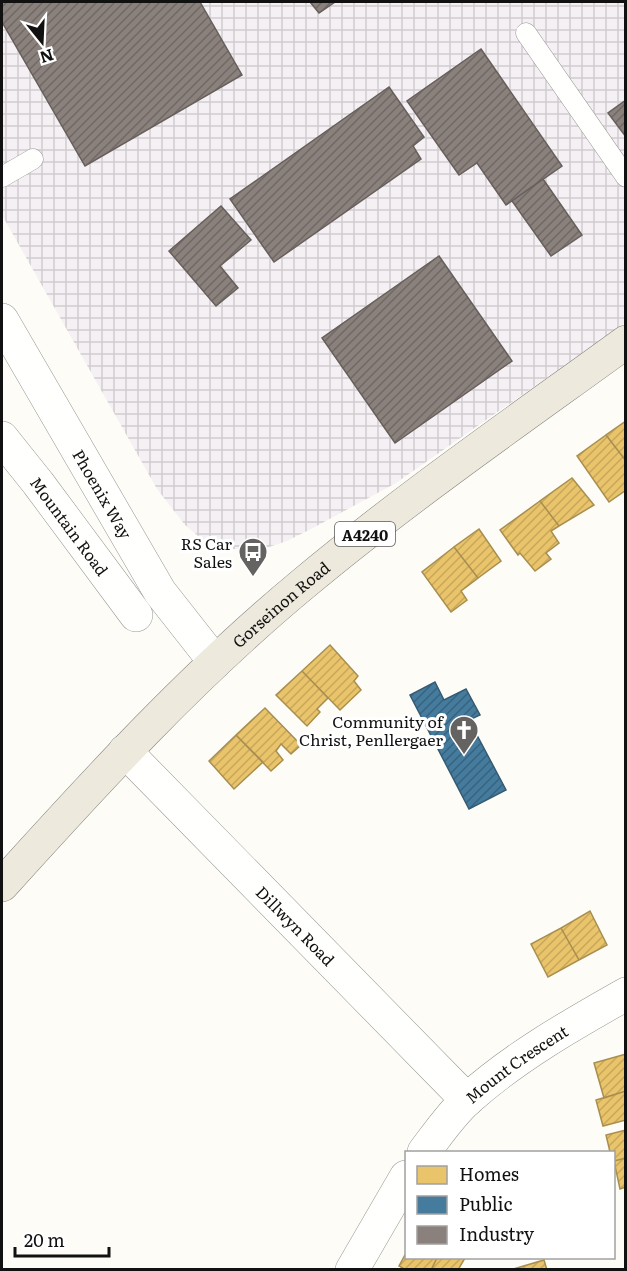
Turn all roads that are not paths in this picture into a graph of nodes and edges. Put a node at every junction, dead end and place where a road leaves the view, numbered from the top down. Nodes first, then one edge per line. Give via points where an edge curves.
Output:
1 (526, 33) dead end
2 (33, 159) dead end
3 (2, 177) edge
4 (626, 177) edge
5 (2, 320) edge
6 (626, 342) edge
7 (2, 438) edge
8 (136, 615) dead end
9 (215, 662) junction
10 (124, 751) junction
11 (2, 885) edge
12 (626, 994) edge
13 (467, 1100) junction
14 (425, 1151) edge
15 (405, 1179) edge
16 (352, 1269) edge

1 - 4 lane
2 - 3 lane
5 - 9 street, Phoenix Way via 160,592
6 - 9 main road, Gorseinon Road / A4240 via 389,515 301,585
7 - 8 street, Mountain Road
9 - 10 main road, Gorseinon Road / A4240
10 - 11 main road, Gorseinon Road / A4240
10 - 13 street, Dillwyn Road
12 - 13 street, Mount Crescent via 550,1039
13 - 14 street, Mount Crescent
15 - 16 street

